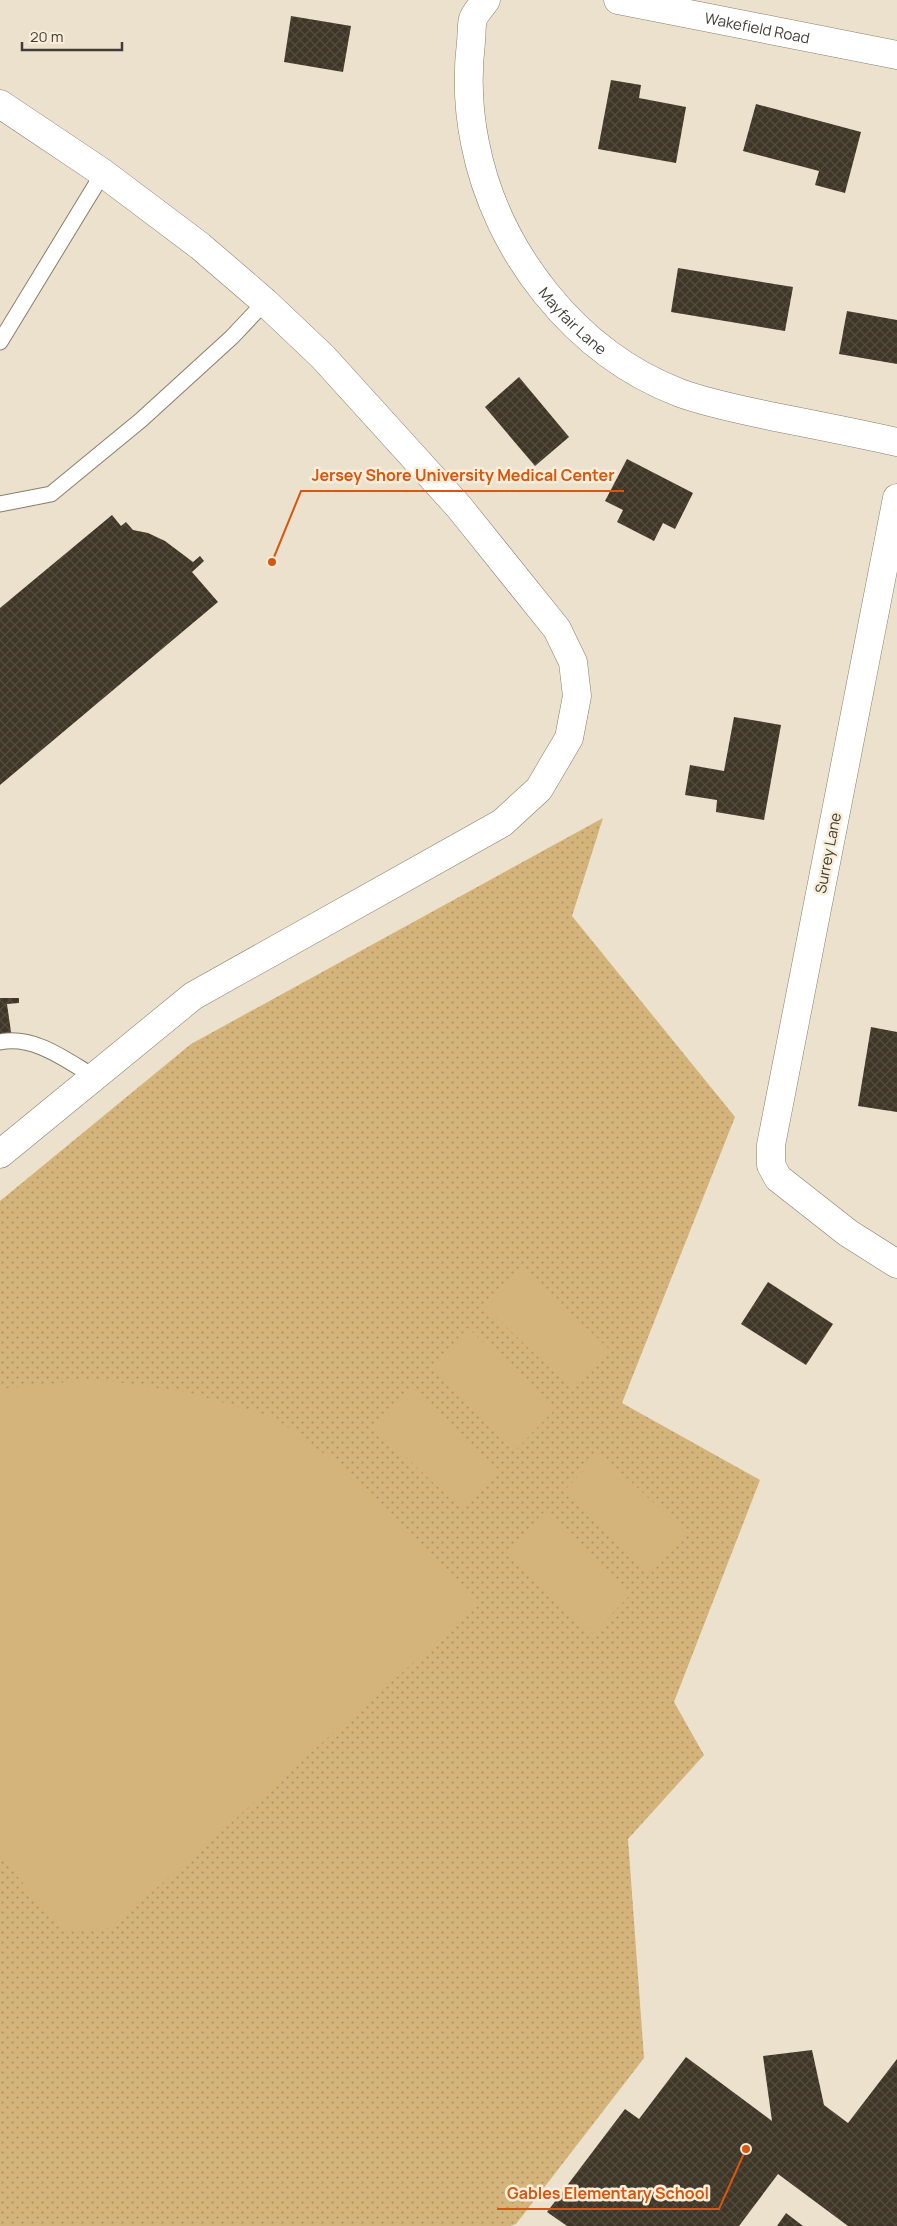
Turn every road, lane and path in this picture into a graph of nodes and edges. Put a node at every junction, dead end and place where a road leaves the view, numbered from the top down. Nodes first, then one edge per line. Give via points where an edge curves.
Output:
1 (486, 0) edge
2 (618, 0) edge
3 (897, 55) edge
4 (0, 104) edge
5 (103, 173) junction
6 (265, 302) junction
7 (0, 342) edge
8 (897, 442) edge
9 (897, 498) edge
10 (0, 504) edge
11 (0, 1042) edge
12 (93, 1076) junction
13 (0, 1154) edge
14 (897, 1264) edge

1 - 8 street, Mayfair Lane via 473,18 468,67 471,123 478,157 505,233 529,272 554,303 582,332 614,357 680,393 730,408
2 - 3 street, Wakefield Road
4 - 5 street
5 - 6 street via 200,246
5 - 7 lane
6 - 10 lane via 232,337 141,420 51,494
6 - 12 street via 322,357 459,507 557,629 573,662 577,696 569,738 540,789 502,823 194,996
9 - 14 street, Surrey Lane via 771,1145 771,1165 778,1178 848,1233
11 - 12 lane via 32,1044 55,1052
12 - 13 street

